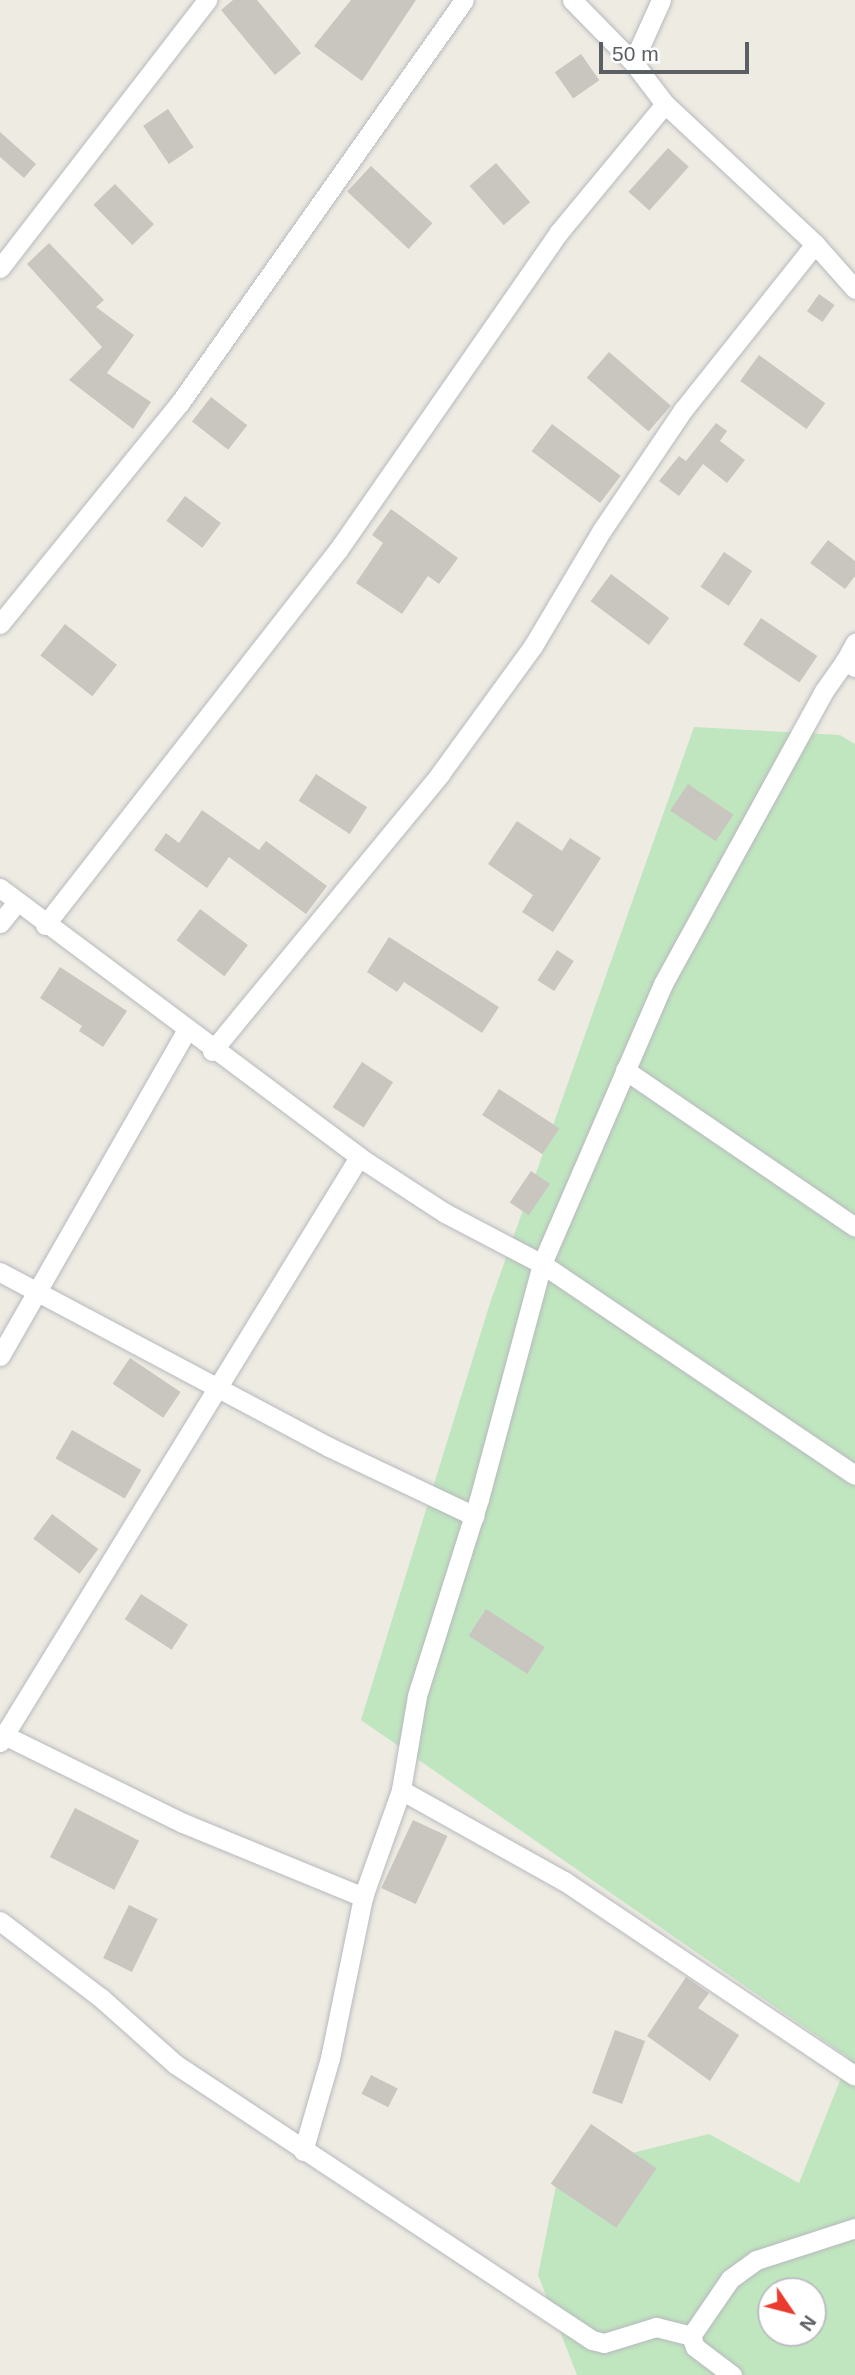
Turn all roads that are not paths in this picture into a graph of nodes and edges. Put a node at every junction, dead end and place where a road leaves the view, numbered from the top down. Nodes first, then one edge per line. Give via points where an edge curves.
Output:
1 (207, 0) edge
2 (464, 0) edge
3 (572, 0) edge
4 (661, 0) edge
5 (634, 62) junction
6 (665, 104) junction
7 (816, 244) junction
8 (0, 268) edge
9 (855, 289) edge
10 (0, 624) edge
11 (855, 643) edge
12 (850, 664) edge
13 (0, 888) edge
14 (17, 902) junction
15 (0, 923) edge
16 (45, 925) junction
17 (186, 1031) junction
18 (212, 1051) junction
19 (625, 1070) junction
20 (359, 1157) junction
21 (855, 1227) edge
22 (542, 1264) junction
23 (0, 1272) edge
24 (39, 1292) junction
25 (0, 1356) edge
26 (216, 1388) junction
27 (855, 1475) edge
28 (474, 1516) junction
29 (2, 1738) edge
30 (401, 1790) junction
31 (363, 1897) junction
32 (0, 1921) edge
33 (855, 2076) edge
34 (303, 2151) junction
35 (855, 2228) edge
36 (691, 2336) junction
37 (732, 2375) edge

1 - 8 street
2 - 10 street via 179,404
3 - 5 street
4 - 5 street
5 - 6 street
6 - 7 street
6 - 16 street via 559,232 338,550
7 - 9 street
7 - 18 street via 683,410 602,530 533,646 440,774
11 - 12 street
12 - 19 street via 824,691 663,984
13 - 14 street
14 - 15 street
14 - 16 street
16 - 17 street
17 - 18 street
17 - 24 street
18 - 20 street
19 - 21 street
19 - 22 street
20 - 22 street via 445,1213
20 - 26 street
22 - 27 street
22 - 28 street
23 - 24 street
24 - 25 street
24 - 26 street
26 - 28 street
26 - 29 street
28 - 30 street via 417,1696
29 - 31 street via 183,1823
30 - 31 street
30 - 33 street via 564,1881
31 - 34 street via 330,2057
32 - 34 street via 101,1998 158,2051
34 - 36 street via 592,2340 604,2343 656,2327
35 - 36 street via 756,2260 730,2278
36 - 37 street via 695,2347

